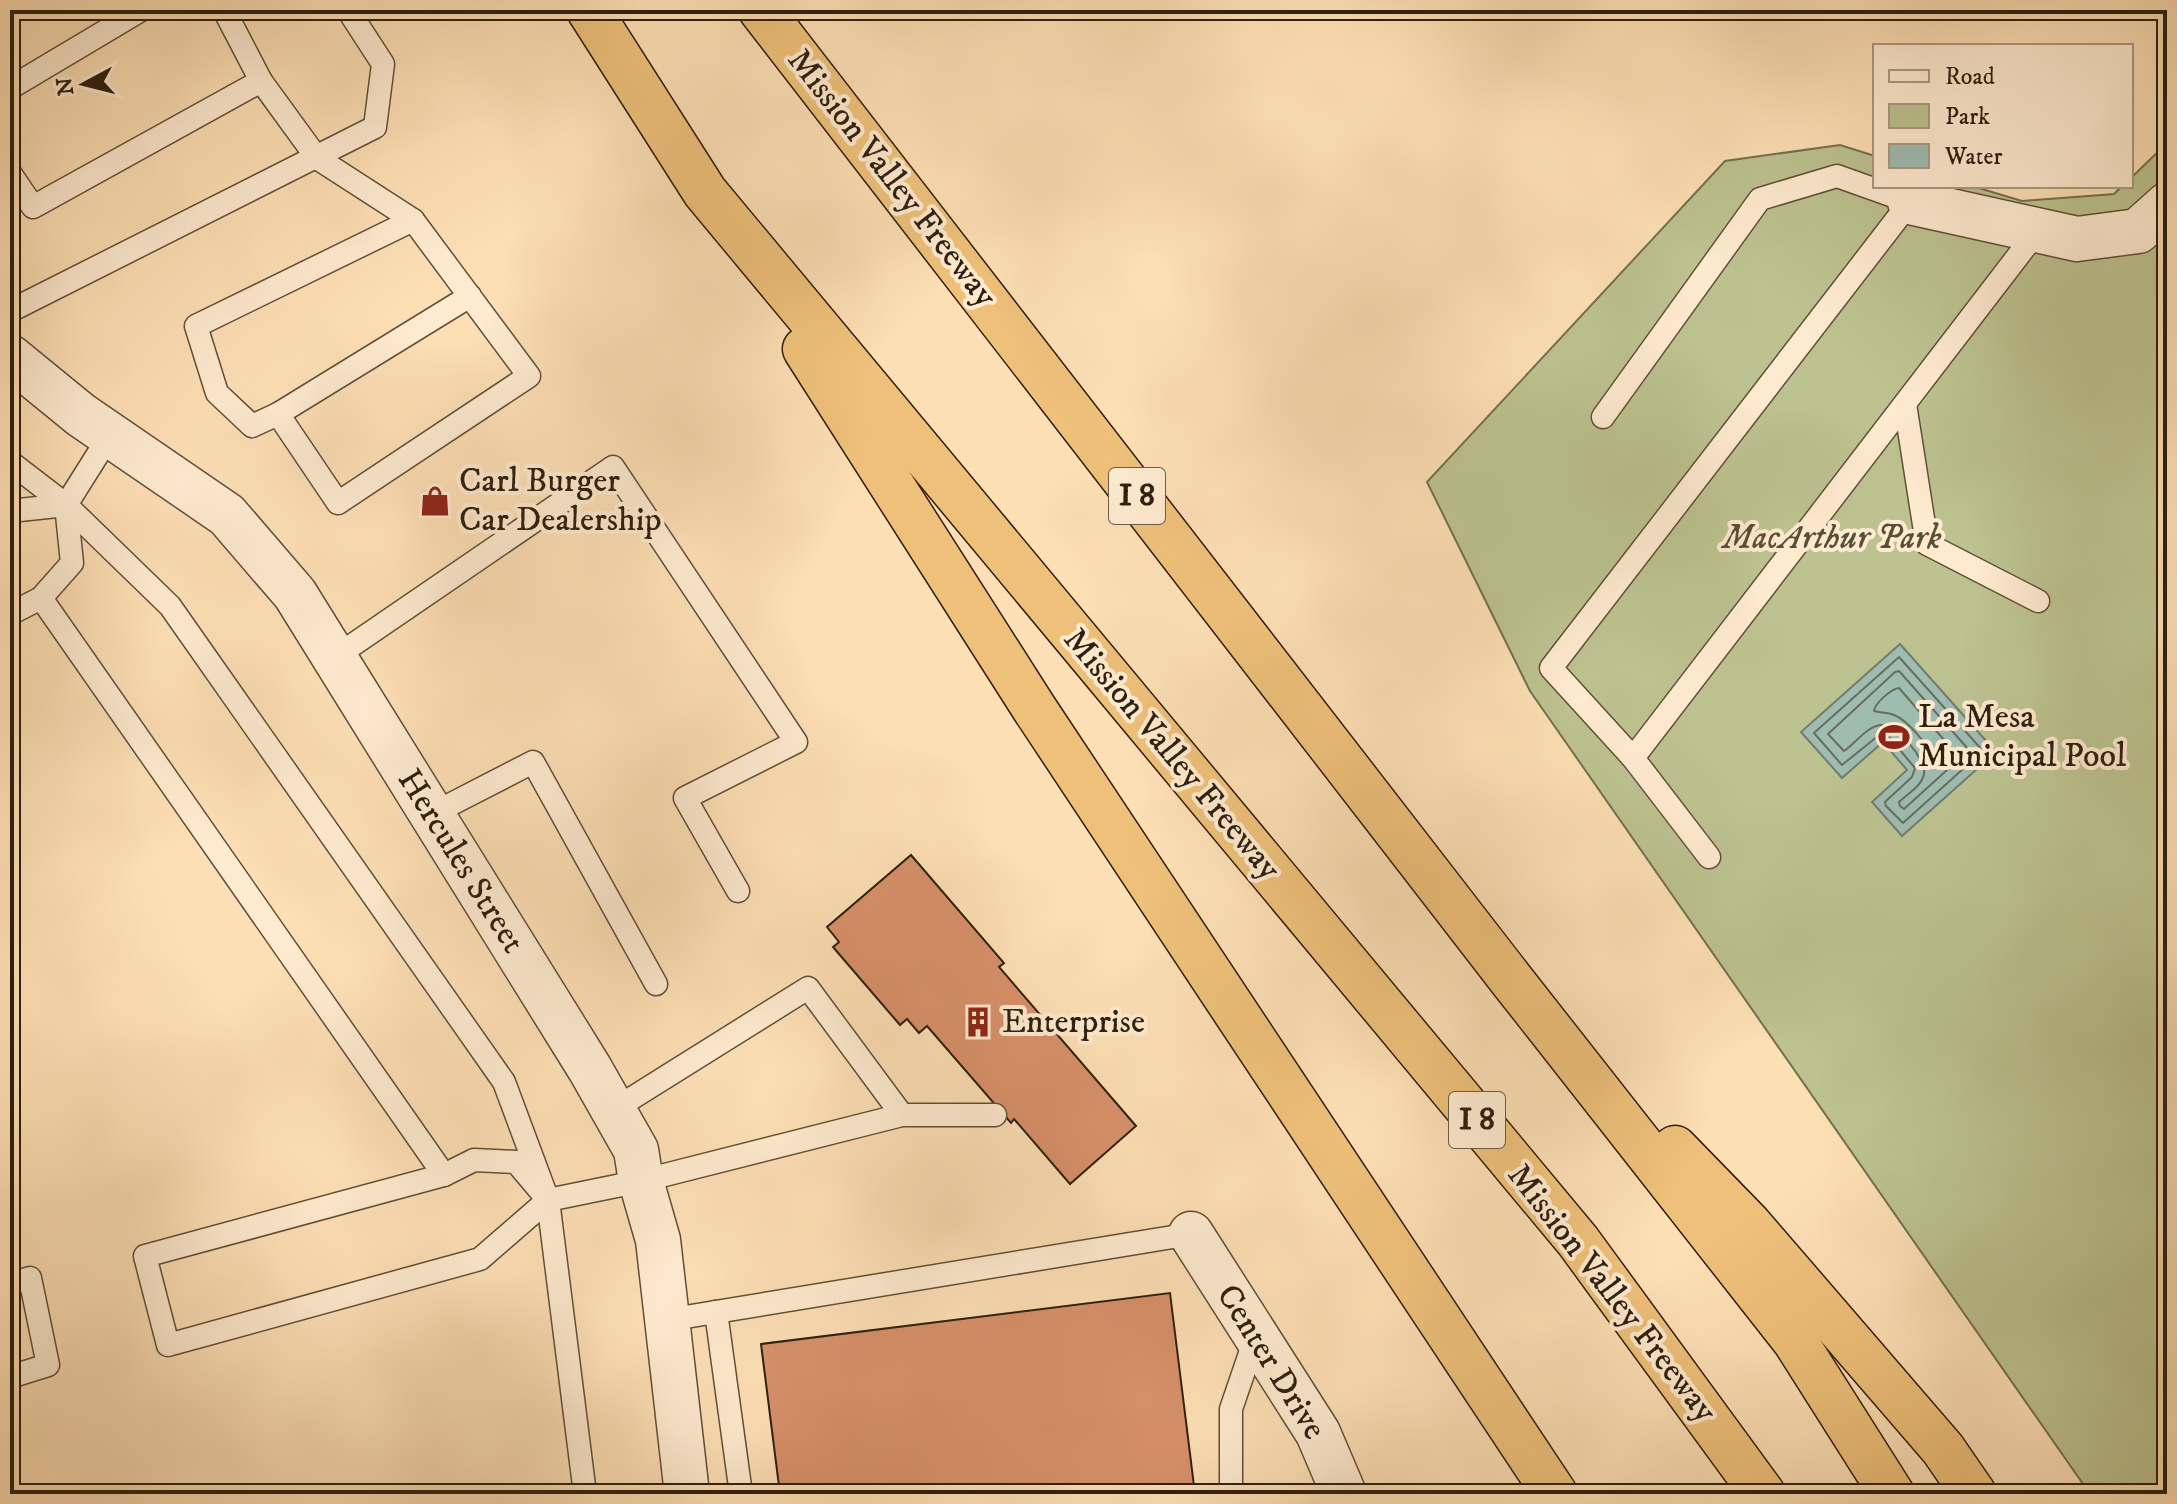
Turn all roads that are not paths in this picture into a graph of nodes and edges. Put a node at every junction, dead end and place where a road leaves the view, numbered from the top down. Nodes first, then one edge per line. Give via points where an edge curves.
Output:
1 (141, 10) edge
2 (224, 10) edge
3 (348, 10) edge
4 (589, 10) edge
5 (761, 10) edge
6 (261, 81) junction
7 (10, 88) edge
8 (317, 158) junction
9 (10, 173) edge
10 (705, 192) junction
11 (1910, 202) junction
12 (2167, 205) edge
13 (413, 220) junction
14 (2038, 230) junction
15 (470, 296) junction
16 (10, 311) edge
17 (10, 357) edge
18 (1905, 404) junction
19 (278, 414) junction
20 (1603, 417) dead end
21 (110, 435) junction
22 (10, 462) edge
23 (66, 505) junction
24 (10, 511) edge
25 (41, 598) junction
26 (2038, 601) dead end
27 (10, 614) edge
28 (335, 657) junction
29 (1633, 758) junction
30 (432, 814) junction
31 (1709, 857) dead end
32 (738, 891) dead end
33 (1513, 982) junction
34 (656, 984) dead end
35 (613, 1110) junction
36 (902, 1115) junction
37 (995, 1115) dead end
38 (444, 1175) junction
39 (641, 1181) junction
40 (548, 1200) junction
41 (1191, 1234) joint
42 (10, 1284) edge
43 (716, 1312) junction
44 (667, 1320) junction
45 (1256, 1336) junction
46 (10, 1377) edge
47 (585, 1494) edge
48 (687, 1494) edge
49 (741, 1494) edge
50 (1231, 1494) edge
51 (1344, 1494) edge
52 (1555, 1494) edge
53 (1763, 1494) edge
54 (1892, 1494) edge
55 (1974, 1494) edge

1 - 7 lane
2 - 6 lane
3 - 8 lane via 383,64 375,127
4 - 10 highway, Mission Valley Freeway / I 8
5 - 33 highway, Mission Valley Freeway / I 8
6 - 8 lane
6 - 9 lane via 33,207
8 - 13 lane
8 - 16 lane
10 - 52 highway via 1034,708
10 - 53 highway, Mission Valley Freeway / I 8 via 1578,1241
11 - 14 street
11 - 20 lane via 1837,176 1760,199
11 - 29 lane via 1551,668
12 - 14 street via 2138,231 2077,239
13 - 15 lane
13 - 19 lane via 196,326 217,393 252,426
14 - 18 lane
15 - 19 lane
15 - 19 lane via 529,376 338,503
17 - 21 street, Hercules Street
18 - 26 lane via 1927,544
18 - 29 lane
21 - 23 lane
21 - 28 street, Hercules Street via 227,515 295,594
22 - 23 lane
23 - 24 lane
23 - 25 lane via 72,563
23 - 40 lane via 170,606 504,1082
25 - 27 lane
25 - 38 lane
28 - 30 street, Hercules Street
28 - 32 lane via 613,467 796,742 685,798
29 - 31 lane
30 - 34 lane via 533,762
30 - 35 street, Hercules Street
33 - 54 highway, Mission Valley Freeway / I 8 via 1795,1341
33 - 55 highway via 1749,1224 1943,1449
35 - 36 lane via 808,988
35 - 39 street, Hercules Street via 636,1150
36 - 37 lane
36 - 39 lane
38 - 40 lane via 474,1160 516,1162
38 - 40 lane via 145,1256 168,1345 480,1259
39 - 40 lane
39 - 44 street, Hercules Street via 658,1240
40 - 47 lane
41 - 43 lane
41 - 45 street, Center Drive
42 - 46 lane via 30,1278 48,1365
43 - 44 lane
43 - 49 lane
44 - 48 street, Hercules Street
45 - 50 lane via 1231,1409
45 - 51 street, Center Drive via 1318,1433

